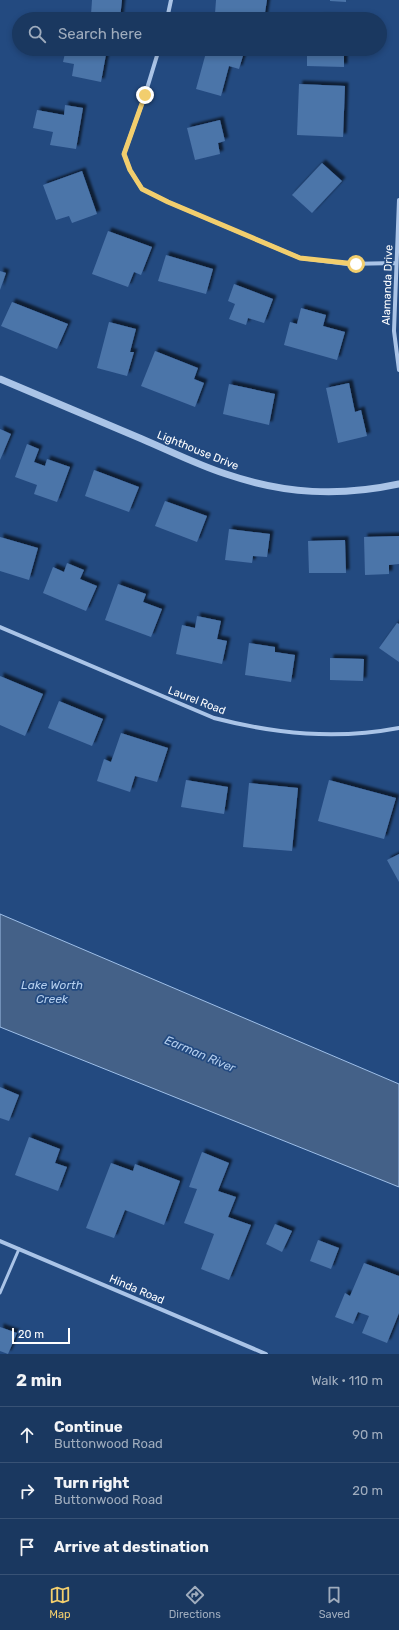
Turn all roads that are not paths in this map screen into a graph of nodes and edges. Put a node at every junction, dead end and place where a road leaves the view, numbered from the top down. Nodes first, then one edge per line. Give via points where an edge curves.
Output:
1 (171, 0) edge
2 (168, 12) edge
3 (157, 56) edge
4 (399, 200) edge
5 (396, 263) junction
6 (399, 370) edge
7 (0, 379) edge
8 (399, 484) edge
9 (0, 627) edge
10 (399, 728) edge
11 (0, 1241) edge
12 (19, 1249) junction
13 (0, 1293) edge
14 (266, 1354) edge

1 - 2 street
3 - 5 street via 124,154 142,189 300,258 347,264
4 - 5 street, Alamanda Drive
5 - 6 street, Alamanda Drive via 394,331
7 - 8 street, Lighthouse Drive via 225,474 265,486 333,492
9 - 10 street, Laurel Road via 214,718 244,726 290,733 336,735
11 - 12 street, Hinda Road
12 - 13 lane
12 - 14 street, Hinda Road

